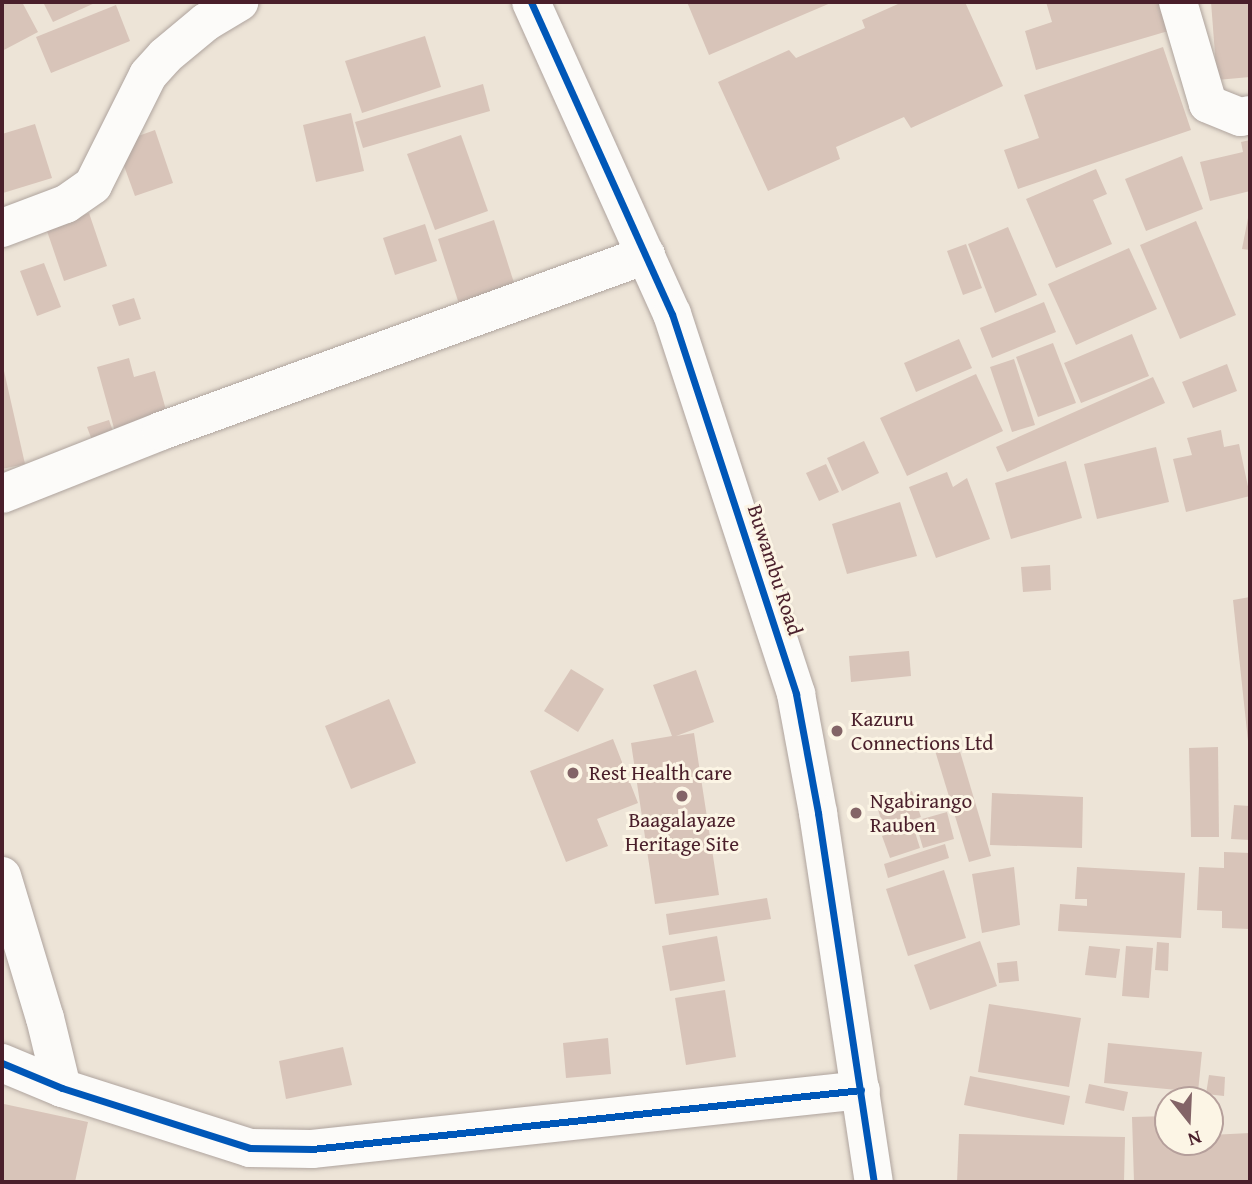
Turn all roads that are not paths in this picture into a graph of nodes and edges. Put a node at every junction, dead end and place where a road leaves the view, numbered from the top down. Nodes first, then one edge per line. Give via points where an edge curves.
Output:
1 (239, 2) edge
2 (531, 2) edge
3 (1178, 2) edge
4 (1250, 115) edge
5 (2, 228) edge
6 (646, 255) junction
7 (2, 494) edge
8 (2, 876) edge
9 (2, 1063) edge
10 (62, 1088) junction
11 (860, 1090) junction
12 (874, 1182) edge

1 - 5 street via 206,22 148,75 93,185 66,204
2 - 6 street, Buwambu Road
3 - 4 street via 1208,104 1241,117
6 - 7 street via 161,431
6 - 11 street, Buwambu Road via 672,314 796,694
8 - 10 street via 46,1018
9 - 10 street
10 - 11 street via 250,1147 312,1149
11 - 12 street, Buwambu Road

